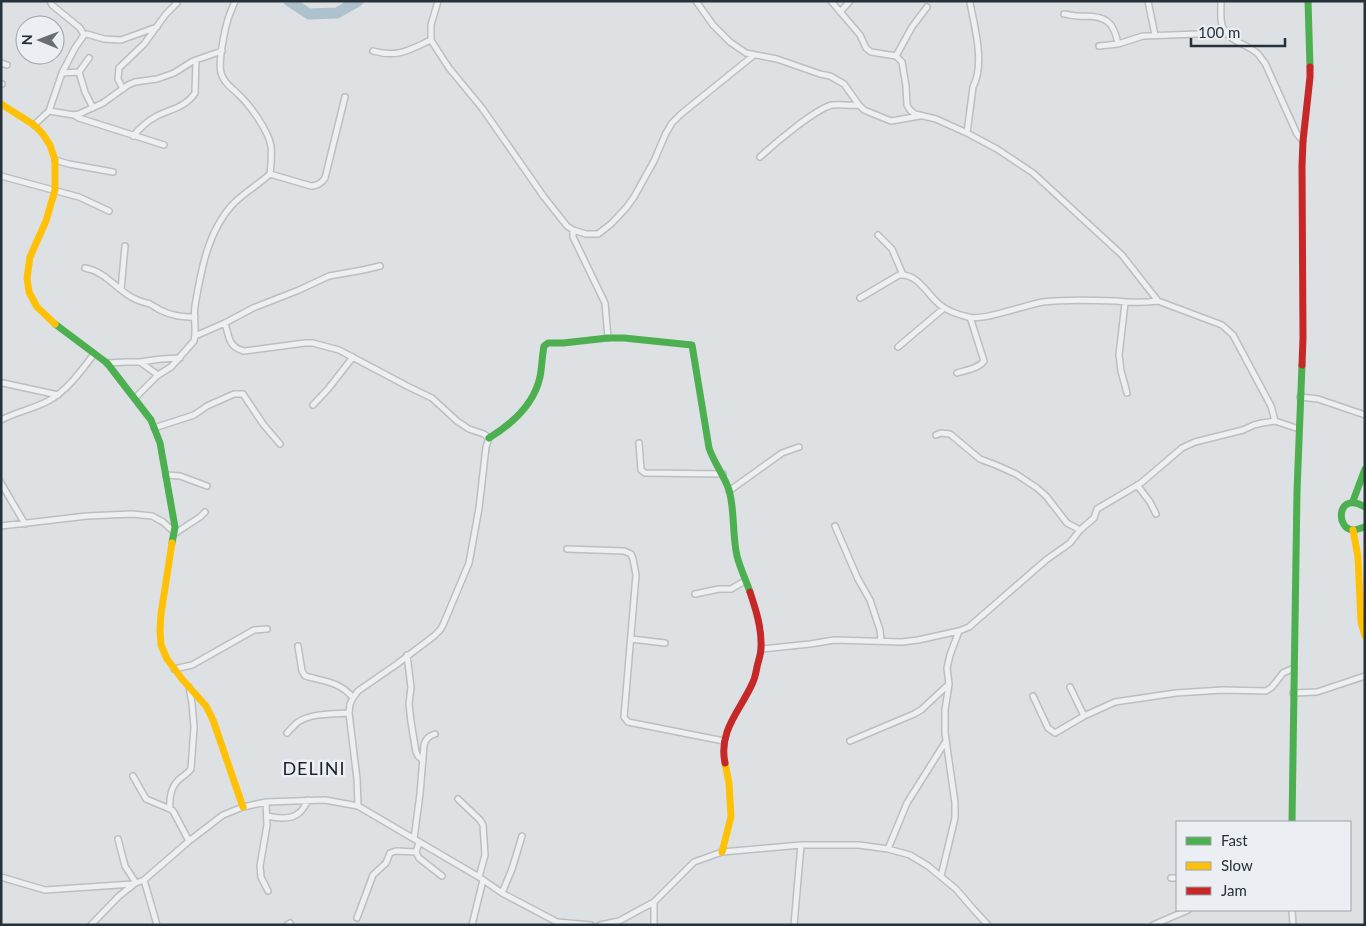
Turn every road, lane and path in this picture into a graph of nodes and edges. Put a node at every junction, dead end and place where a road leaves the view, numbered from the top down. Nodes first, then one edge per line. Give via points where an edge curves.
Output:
1 (50, 1) edge
2 (235, 1) edge
3 (438, 1) edge
4 (696, 1) edge
5 (830, 1) edge
6 (850, 1) edge
7 (1148, 1) edge
8 (1221, 1) edge
9 (1308, 1) edge
10 (970, 3) dead end
11 (177, 4) dead end
12 (927, 7) dead end
13 (840, 12) junction
14 (1064, 14) dead end
15 (157, 27) junction
16 (1226, 32) junction
17 (84, 35) junction
18 (1155, 35) junction
19 (431, 40) junction
20 (1118, 44) junction
21 (1099, 46) dead end
22 (222, 51) junction
23 (373, 51) dead end
24 (754, 55) junction
25 (896, 56) junction
26 (89, 58) dead end
27 (196, 60) junction
28 (79, 72) junction
29 (62, 73) junction
30 (123, 89) junction
31 (345, 97) dead end
32 (1, 104) edge
33 (860, 105) junction
34 (93, 108) junction
35 (48, 111) junction
36 (74, 115) junction
37 (920, 116) junction
38 (34, 125) junction
39 (967, 132) junction
40 (133, 136) junction
41 (1303, 141) junction
42 (164, 145) dead end
43 (760, 157) dead end
44 (55, 160) junction
45 (113, 172) dead end
46 (270, 174) junction
47 (1, 176) edge
48 (55, 190) junction
49 (109, 211) dead end
50 (573, 230) junction
51 (878, 235) dead end
52 (125, 246) dead end
53 (380, 266) dead end
54 (85, 268) dead end
55 (903, 274) junction
56 (121, 290) junction
57 (860, 298) dead end
58 (1158, 300) junction
59 (1125, 302) junction
60 (944, 308) junction
61 (195, 317) junction
62 (970, 317) junction
63 (225, 323) junction
64 (195, 336) junction
65 (608, 338) junction
66 (898, 347) dead end
67 (94, 354) junction
68 (353, 357) junction
69 (180, 358) junction
70 (140, 362) junction
71 (107, 363) junction
72 (957, 372) dead end
73 (158, 375) junction
74 (3, 383) dead end
75 (1127, 393) dead end
76 (58, 394) junction
77 (1300, 397) junction
78 (135, 398) junction
79 (313, 405) dead end
80 (1365, 415) edge
81 (1, 420) edge
82 (1275, 421) junction
83 (154, 428) junction
84 (1299, 430) junction
85 (936, 435) dead end
86 (489, 438) junction
87 (639, 443) dead end
88 (280, 444) dead end
89 (799, 447) dead end
90 (1365, 469) edge
91 (723, 474) junction
92 (166, 475) junction
93 (1, 483) edge
94 (1137, 485) junction
95 (206, 486) dead end
96 (729, 491) junction
97 (1353, 501) junction
98 (1365, 507) edge
99 (205, 512) dead end
100 (1156, 514) dead end
101 (25, 524) junction
102 (1, 526) edge
103 (835, 526) dead end
104 (1365, 527) edge
105 (1080, 530) junction
106 (1353, 530) junction
107 (174, 533) junction
108 (567, 549) dead end
109 (746, 581) junction
110 (696, 594) dead end
111 (268, 629) dead end
112 (959, 631) junction
113 (1365, 636) edge
114 (631, 639) junction
115 (881, 641) junction
116 (665, 643) dead end
117 (298, 646) dead end
118 (761, 649) junction
119 (407, 655) junction
120 (1294, 668) junction
121 (174, 669) junction
122 (1365, 676) edge
123 (949, 684) junction
124 (189, 686) junction
125 (1070, 688) dead end
126 (1293, 693) junction
127 (1032, 696) dead end
128 (352, 698) junction
129 (349, 713) junction
130 (1084, 716) junction
131 (287, 733) dead end
132 (435, 734) dead end
133 (724, 741) junction
134 (850, 741) dead end
135 (946, 741) junction
136 (423, 760) junction
137 (132, 776) dead end
138 (458, 799) dead end
139 (308, 800) junction
140 (266, 802) junction
141 (358, 806) junction
142 (243, 807) junction
143 (170, 809) junction
144 (267, 816) junction
145 (1292, 821) edge
146 (522, 836) dead end
147 (414, 838) junction
148 (118, 839) dead end
149 (189, 841) junction
150 (419, 843) junction
151 (801, 845) junction
152 (888, 849) junction
153 (416, 852) junction
154 (722, 852) junction
155 (442, 876) dead end
156 (941, 876) junction
157 (1, 878) edge
158 (481, 879) junction
159 (144, 880) junction
160 (135, 884) junction
161 (268, 891) dead end
162 (502, 893) junction
163 (654, 902) junction
164 (1186, 911) edge
165 (1292, 911) edge
166 (357, 918) dead end
167 (91, 925) edge
168 (157, 925) edge
169 (472, 925) edge
170 (591, 925) edge
171 (600, 925) edge
172 (654, 925) edge
173 (794, 925) edge
174 (988, 925) edge
175 (1153, 925) edge
176 (1293, 925) edge

1 - 17 street
2 - 22 street
3 - 19 street
4 - 24 street via 730,42
5 - 13 street
6 - 13 street
7 - 18 street
8 - 16 street via 1222,26
9 - 41 main road via 1310,77
10 - 39 street via 978,43 978,64
11 - 15 street
12 - 25 street
13 - 25 street via 868,50
14 - 20 street via 1101,17 1113,27
15 - 17 street via 121,40
15 - 30 street via 119,68 118,79
16 - 18 street
16 - 41 street via 1258,54
17 - 29 street
18 - 20 street
19 - 23 street via 406,52 384,54
19 - 50 street via 449,68 505,138 544,197 566,226
20 - 21 street
22 - 27 street
22 - 46 street via 220,65 225,82 250,108 268,136
24 - 33 street via 830,76 844,84
24 - 50 street via 672,123 634,197 611,224 598,234
25 - 37 street via 902,62 907,105
26 - 28 street
27 - 30 street via 157,80 135,82
27 - 40 street via 195,94 192,98 180,107 153,118
28 - 29 street
28 - 34 street
29 - 35 street
30 - 34 street
31 - 46 street via 322,182 311,186
32 - 38 main road
33 - 37 street via 864,110 891,121
33 - 43 street via 832,106 816,113
34 - 36 street
35 - 36 street
35 - 38 street
36 - 40 street
37 - 39 street
38 - 44 main road via 50,145
39 - 58 street via 1044,182 1122,255
40 - 42 street
41 - 77 main road via 1305,197
44 - 45 street
44 - 48 main road
46 - 61 street via 236,201 215,230 205,260
47 - 48 street
48 - 49 street
48 - 67 main road via 30,257 29,292 51,322
50 - 65 street via 605,303
51 - 55 street via 892,249
52 - 56 street
53 - 63 street via 329,276
54 - 56 street via 101,273
55 - 57 street
55 - 60 street via 919,283
56 - 61 street via 134,300 162,311 180,317
58 - 59 street
58 - 82 street via 1228,329 1271,406
59 - 62 street via 1046,302
59 - 75 street via 1119,355
60 - 62 street
60 - 66 street
61 - 64 street
62 - 72 street via 984,361 976,367
63 - 64 street
63 - 68 street via 232,344 244,351 313,343
64 - 69 street
65 - 86 main road via 544,346 539,379 531,399 514,421
65 - 91 main road via 692,346 709,448
67 - 71 main road
67 - 76 street
68 - 79 street
68 - 86 street via 432,398 457,421
69 - 70 street
69 - 73 street
70 - 71 street
70 - 73 street
71 - 78 main road
73 - 78 street
74 - 76 street
76 - 81 street via 49,401
77 - 80 street via 1318,399
77 - 84 main road
78 - 83 main road
82 - 84 street
82 - 94 street via 1182,448
83 - 88 street via 194,415 234,394 243,394
83 - 92 main road
84 - 120 main road
85 - 105 street via 950,434 980,459 1016,474 1046,496 1067,523
86 - 119 street via 469,563 440,630
87 - 91 street via 644,474
89 - 96 street via 782,453
90 - 97 main road
91 - 96 main road
92 - 95 street via 180,476
92 - 107 main road
93 - 101 street
94 - 100 street
94 - 105 street via 1097,510 1094,518
96 - 109 main road via 736,551
97 - 98 main road
97 - 106 main road via 1344,506 1341,520
99 - 107 street
101 - 102 street
101 - 107 street via 132,514 152,516
103 - 115 street via 870,600
104 - 106 main road
105 - 112 street via 1070,543 969,627
106 - 113 main road
107 - 121 main road via 160,630 161,644
108 - 114 street via 631,554 636,575
109 - 110 street via 731,589
109 - 118 main road via 758,618
111 - 121 street via 254,630 192,665
112 - 115 street via 918,640
112 - 123 street via 947,668
114 - 116 street
114 - 133 street via 624,718 628,722
115 - 118 street via 834,640
117 - 128 street via 305,676 340,685
118 - 133 main road via 754,681 728,726
119 - 128 street
119 - 136 street via 411,722 416,752
120 - 126 main road
120 - 130 street via 1266,691 1176,693 1115,702
121 - 124 main road
122 - 126 street via 1317,692
123 - 134 street via 921,710
123 - 135 street via 945,710
124 - 142 main road via 213,720
124 - 143 street via 194,727 191,769 174,785 169,798
125 - 130 street
126 - 145 main road
127 - 130 street via 1048,728 1055,733
128 - 129 street
129 - 131 street via 304,719
129 - 141 street
132 - 136 street via 426,740
133 - 154 main road via 731,818
135 - 152 street via 907,803
135 - 156 street via 956,803
136 - 147 street
137 - 143 street via 146,799
138 - 158 street via 483,825
139 - 140 street
139 - 141 street
139 - 144 street via 300,813 294,816
140 - 142 street
140 - 144 street
141 - 147 street
142 - 149 street via 223,815
143 - 149 street
144 - 161 street via 260,866
146 - 162 street
147 - 150 street
148 - 160 street via 125,866
149 - 159 street
150 - 153 street
150 - 158 street
151 - 152 street via 859,845
151 - 154 street
151 - 173 street
152 - 156 street via 910,855
153 - 155 street
153 - 166 street via 396,850 390,853 386,863 373,875
154 - 163 street via 694,862
156 - 174 street
157 - 160 street via 45,890
158 - 162 street
158 - 169 street
159 - 160 street
159 - 168 street
160 - 167 street
162 - 170 street via 557,922
163 - 171 street via 618,921
163 - 172 street
164 - 175 street
165 - 176 street

